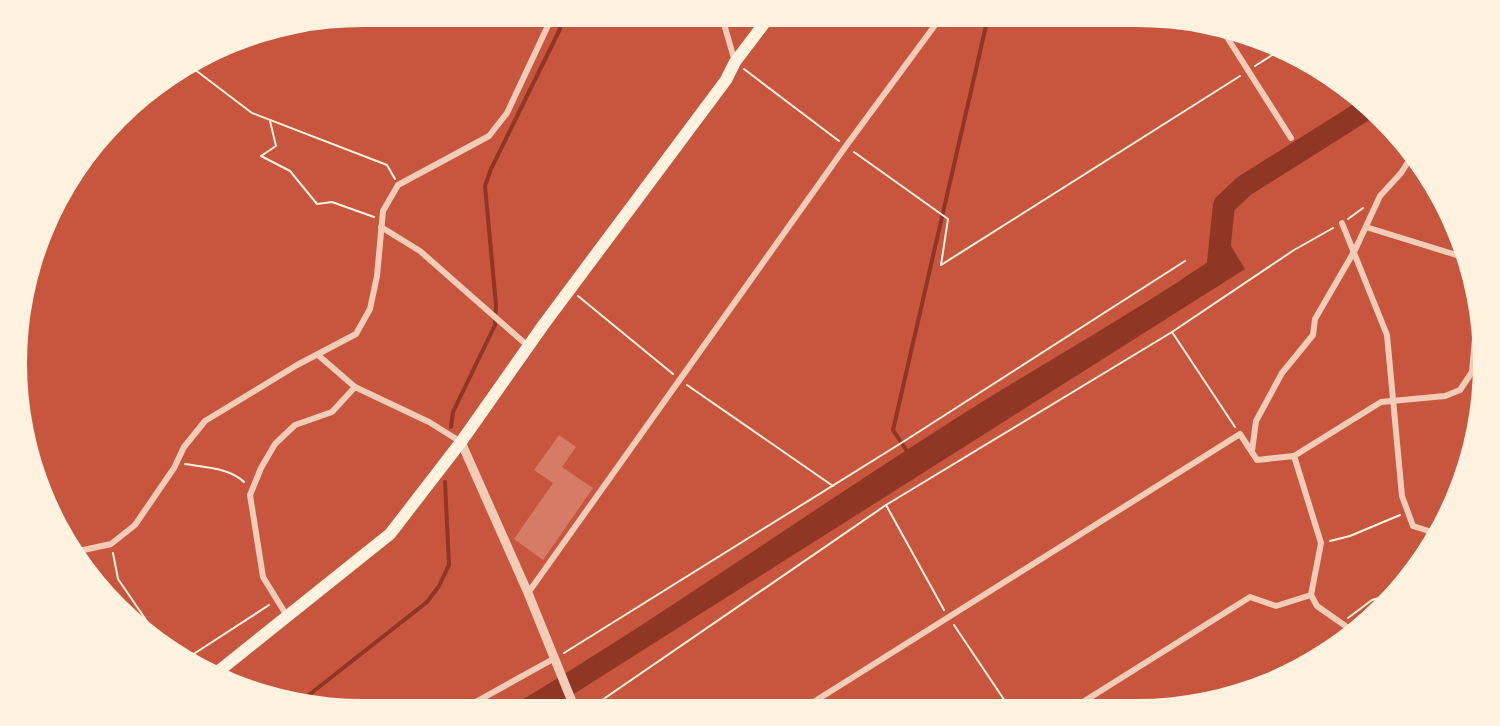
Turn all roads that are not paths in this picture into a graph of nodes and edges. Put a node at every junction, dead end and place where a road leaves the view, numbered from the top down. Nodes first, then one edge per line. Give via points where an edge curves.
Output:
1 (547, 27) edge
2 (725, 27) edge
3 (761, 27) edge
4 (933, 27) edge
5 (1229, 40) edge
6 (735, 62) junction
7 (1292, 138) dead end
8 (1407, 163) edge
9 (1342, 223) road end
10 (381, 227) junction
11 (1366, 227) junction
12 (1355, 250) junction
13 (1455, 255) edge
14 (528, 346) junction
15 (318, 355) junction
16 (1473, 362) edge
17 (355, 387) junction
18 (1392, 400) junction
19 (461, 442) junction
20 (1251, 452) junction
21 (1294, 456) junction
22 (1428, 531) edge
23 (84, 550) edge
24 (528, 593) junction
25 (1311, 595) junction
26 (287, 616) junction
27 (1346, 627) edge
28 (556, 661) junction
29 (223, 668) edge
30 (482, 699) edge
31 (571, 699) edge
32 (818, 699) edge
33 (1088, 699) edge

1 - 10 street via 507,113 489,136 398,185 383,211
2 - 6 street
3 - 6 highway
4 - 24 street
5 - 7 street
6 - 14 highway via 726,80
8 - 11 street via 1380,196
9 - 12 street
10 - 14 street via 420,251
10 - 15 street via 370,309 356,333
11 - 12 street
11 - 13 street
12 - 18 street via 1387,335
12 - 20 street via 1315,319 1313,335 1282,373 1256,422
14 - 19 highway
15 - 17 street
15 - 23 street via 205,421 135,525 111,544
16 - 18 street via 1472,372 1460,390 1445,396
17 - 19 street via 429,422
17 - 26 street via 332,412 295,425 275,444 252,490 252,521 263,577
18 - 21 street via 1381,402
18 - 22 street via 1402,495 1413,526
19 - 24 street
19 - 26 highway via 390,534
20 - 21 street via 1257,460
20 - 32 street via 1240,434
21 - 25 street via 1321,543
24 - 28 street
25 - 27 street via 1317,606
25 - 33 street via 1276,606 1250,597
26 - 29 highway
28 - 30 street
28 - 31 street

